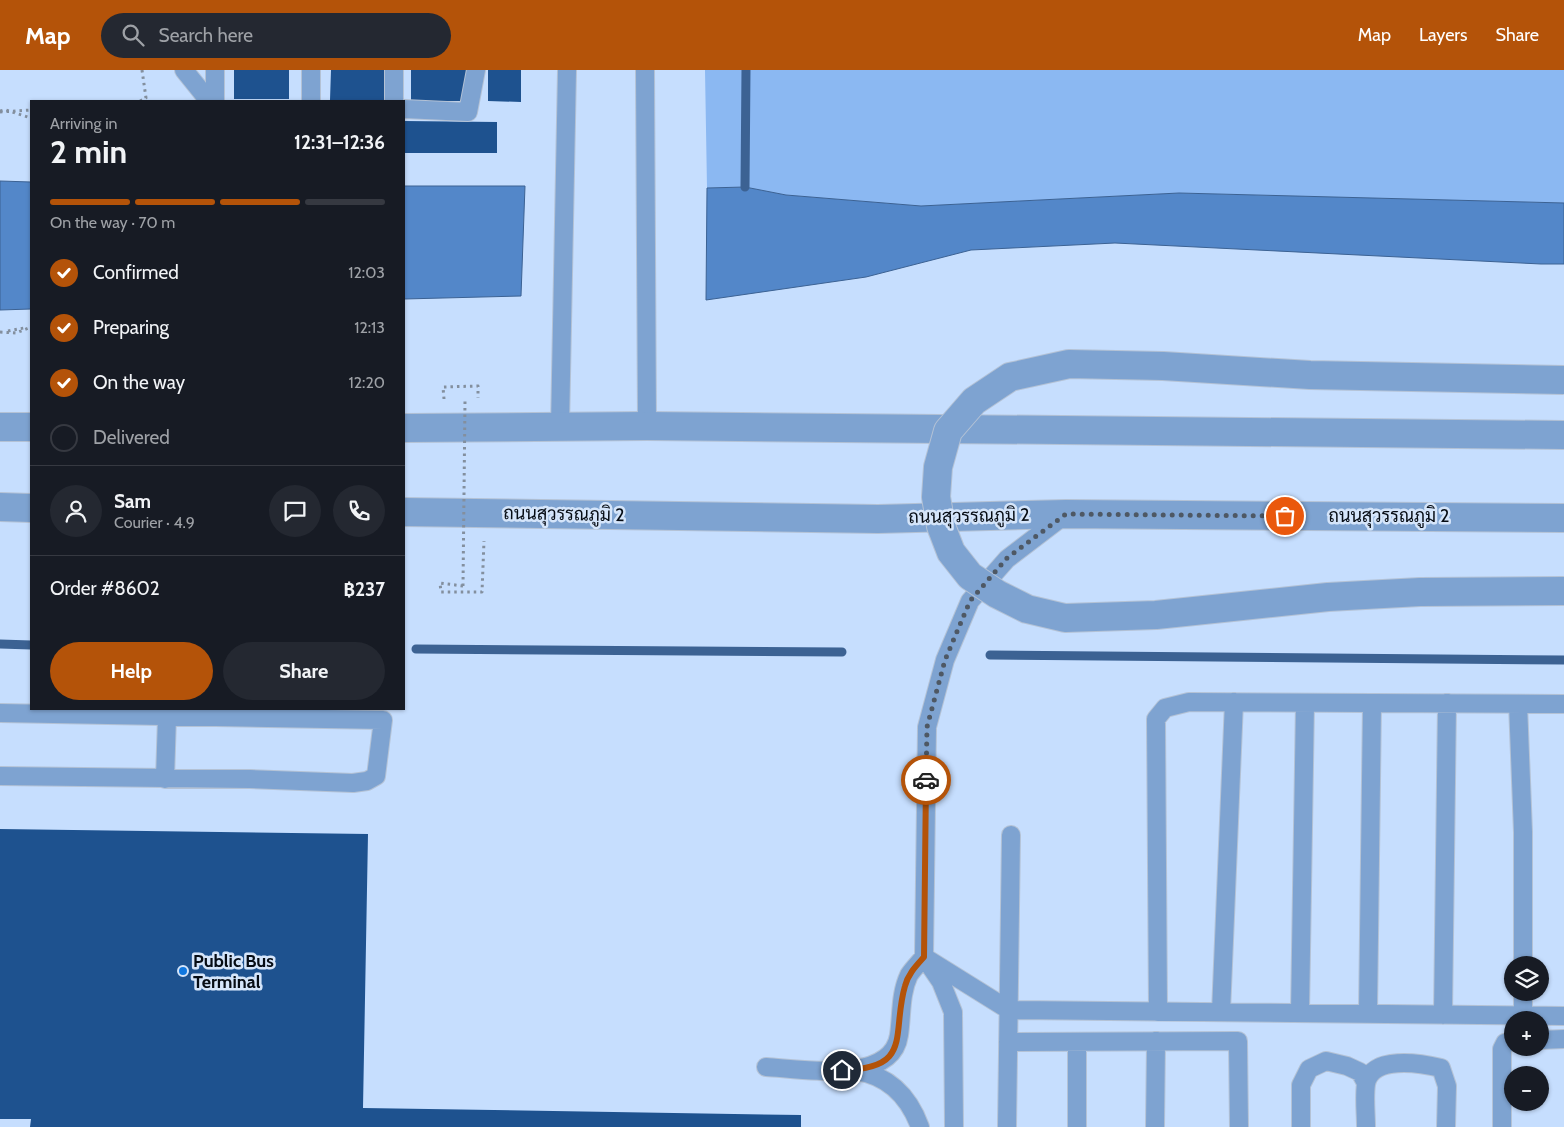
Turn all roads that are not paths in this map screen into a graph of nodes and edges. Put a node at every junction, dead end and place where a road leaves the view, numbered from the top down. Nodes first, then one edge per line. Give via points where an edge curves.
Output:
1 (184, 70) edge
2 (215, 70) edge
3 (311, 70) edge
4 (394, 70) edge
5 (476, 70) edge
6 (567, 70) edge
7 (645, 70) edge
8 (208, 100) edge
9 (214, 100) edge
10 (311, 100) edge
11 (394, 100) edge
12 (405, 110) edge
13 (1564, 380) edge
14 (647, 426) junction
15 (0, 427) edge
16 (30, 427) edge
17 (560, 427) junction
18 (405, 428) edge
19 (1564, 435) edge
20 (0, 507) edge
21 (30, 508) edge
22 (405, 512) edge
23 (1066, 514) junction
24 (1564, 518) edge
25 (1564, 591) edge
26 (1234, 702) junction
27 (1305, 703) junction
28 (1372, 703) junction
29 (1447, 703) junction
30 (1518, 704) junction
31 (1564, 704) edge
32 (0, 713) edge
33 (336, 714) edge
34 (383, 714) edge
35 (167, 717) junction
36 (0, 776) edge
37 (165, 779) junction
38 (1010, 835) dead end
39 (1523, 956) edge
40 (924, 957) junction
41 (1009, 1010) junction
42 (1158, 1012) junction
43 (1221, 1012) junction
44 (1300, 1013) junction
45 (1368, 1014) junction
46 (1443, 1015) junction
47 (1504, 1015) edge
48 (1549, 1016) edge
49 (1564, 1016) edge
50 (1564, 1039) edge
51 (1549, 1040) edge
52 (1156, 1041) junction
53 (1008, 1042) junction
54 (1077, 1042) junction
55 (1504, 1046) edge
56 (766, 1067) dead end
57 (854, 1070) junction
58 (1366, 1082) junction
59 (920, 1127) edge
60 (954, 1127) edge
61 (1007, 1127) edge
62 (1077, 1127) edge
63 (1155, 1127) edge
64 (1238, 1127) edge
65 (1301, 1127) edge
66 (1366, 1127) edge
67 (1446, 1127) edge
68 (1502, 1127) edge

1 - 8 lane
2 - 9 lane
3 - 10 lane
4 - 11 lane
5 - 12 lane via 468,112
6 - 17 lane
7 - 14 lane
13 - 25 street, bridge via 1310,376 1163,366 1069,364 1010,377 974,400 948,431 938,467 936,497 941,526 951,552 970,576 1027,609 1065,618 1156,615 1328,597 1420,592
14 - 17 street
14 - 19 street
15 - 16 street
17 - 18 street
20 - 21 street
22 - 23 street, ถนนสุวรรณภูมิ 2 via 878,518
23 - 24 street, ถนนสุวรรณภูมิ 2
23 - 40 lane via 1007,558 970,601 945,660 927,727
26 - 27 lane
26 - 42 lane via 1189,702 1166,708 1156,719
26 - 43 lane
27 - 28 lane
27 - 44 lane
28 - 29 lane
28 - 45 lane
29 - 30 lane
29 - 46 lane
30 - 31 lane
30 - 39 lane
32 - 35 lane
33 - 34 lane
33 - 35 lane
34 - 37 lane via 376,776 367,781
35 - 37 lane
36 - 37 lane
38 - 41 lane
40 - 41 lane
40 - 57 lane via 910,973 905,985 899,1036 893,1052 879,1063
40 - 60 lane via 941,982 953,1012
41 - 42 lane
41 - 53 lane
42 - 43 lane
43 - 44 lane
44 - 45 lane
45 - 46 lane
46 - 47 lane
48 - 49 lane
50 - 51 lane
52 - 54 lane
52 - 63 lane
52 - 64 lane via 1238,1041
53 - 54 lane
53 - 61 lane
54 - 62 lane
55 - 68 lane
56 - 57 lane
57 - 59 lane via 877,1076 900,1092
58 - 65 lane via 1360,1072 1326,1061 1310,1069 1301,1086
58 - 66 lane
58 - 67 lane via 1375,1070 1385,1064 1426,1064 1441,1068 1446,1086

